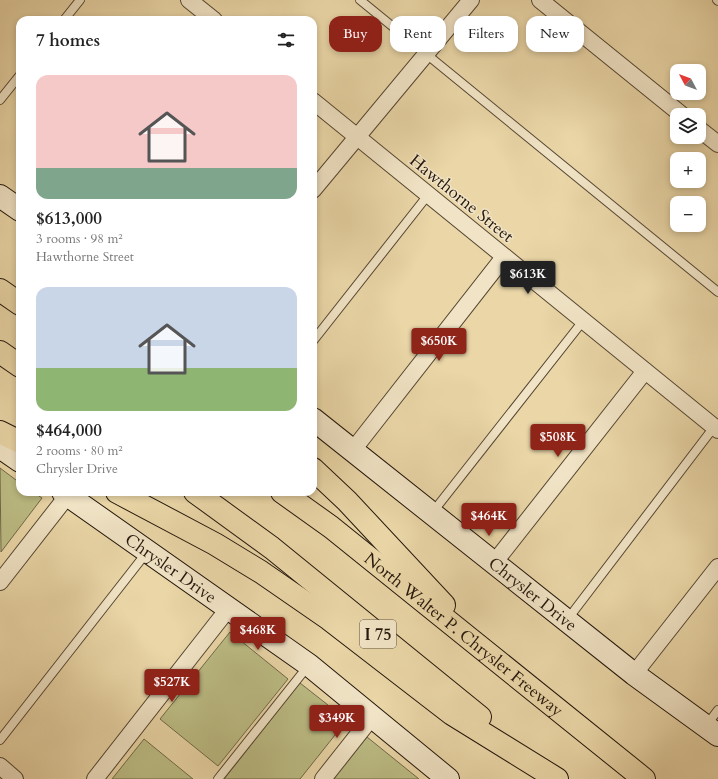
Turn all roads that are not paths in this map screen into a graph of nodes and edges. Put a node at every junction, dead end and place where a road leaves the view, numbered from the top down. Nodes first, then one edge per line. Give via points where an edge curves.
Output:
1 (80, 0) edge
2 (360, 0) edge
3 (471, 0) edge
4 (540, 0) edge
5 (194, 10) edge
6 (67, 16) edge
7 (206, 16) edge
8 (426, 54) junction
9 (16, 81) edge
10 (0, 100) edge
11 (317, 104) edge
12 (673, 108) edge
13 (706, 135) edge
14 (357, 137) junction
15 (718, 144) edge
16 (317, 185) edge
17 (428, 195) junction
18 (0, 196) edge
19 (16, 207) edge
20 (504, 257) junction
21 (0, 290) edge
22 (718, 292) edge
23 (16, 301) edge
24 (583, 321) junction
25 (317, 336) edge
26 (0, 352) edge
27 (16, 363) edge
28 (645, 371) junction
29 (317, 422) edge
30 (716, 429) edge
31 (0, 432) edge
32 (16, 440) edge
33 (0, 447) edge
34 (353, 450) junction
35 (16, 458) edge
36 (317, 473) edge
37 (64, 496) edge
38 (69, 496) edge
39 (125, 496) edge
40 (200, 496) edge
41 (287, 496) edge
42 (431, 513) junction
43 (148, 552) junction
44 (494, 563) junction
45 (718, 567) edge
46 (0, 582) edge
47 (228, 609) junction
48 (566, 620) junction
49 (309, 665) junction
50 (505, 668) junction
51 (634, 674) junction
52 (372, 717) junction
53 (715, 727) edge
54 (0, 740) edge
55 (0, 766) edge
56 (440, 776) edge
57 (15, 779) edge
58 (94, 779) edge
59 (218, 779) edge
60 (323, 779) edge
61 (558, 779) edge
62 (644, 779) edge

1 - 6 lane
2 - 8 lane
3 - 8 street
4 - 12 street
5 - 7 street
8 - 14 street
8 - 22 lane
9 - 10 lane
11 - 14 street, Hawthorne Street
13 - 15 street
14 - 16 street
14 - 17 street, Hawthorne Street
17 - 20 street, Hawthorne Street
17 - 25 lane
18 - 19 main road
20 - 24 street, Hawthorne Street
20 - 34 street
21 - 23 highway
24 - 28 street, Hawthorne Street
24 - 42 lane
26 - 27 highway
28 - 30 street, Hawthorne Street
28 - 44 street
29 - 34 main road, Chrysler Drive
30 - 48 lane
31 - 32 highway
33 - 35 main road
34 - 42 main road, Chrysler Drive
36 - 50 highway
37 - 46 street
38 - 43 main road, Chrysler Drive
39 - 61 highway via 262,572 329,619 452,714
40 - 61 highway, I 75 via 272,548
41 - 50 highway, North Walter P. Chrysler Freeway
42 - 44 main road, Chrysler Drive
43 - 47 main road, Chrysler Drive
43 - 54 lane
44 - 48 main road, Chrysler Drive
45 - 51 street
47 - 49 main road, Chrysler Drive
47 - 58 street
48 - 51 main road, Chrysler Drive
49 - 52 main road, Chrysler Drive
49 - 59 lane
50 - 62 highway, North Walter P. Chrysler Freeway
51 - 53 main road, Chrysler Drive
52 - 56 main road, Chrysler Drive
52 - 60 street
55 - 57 street

